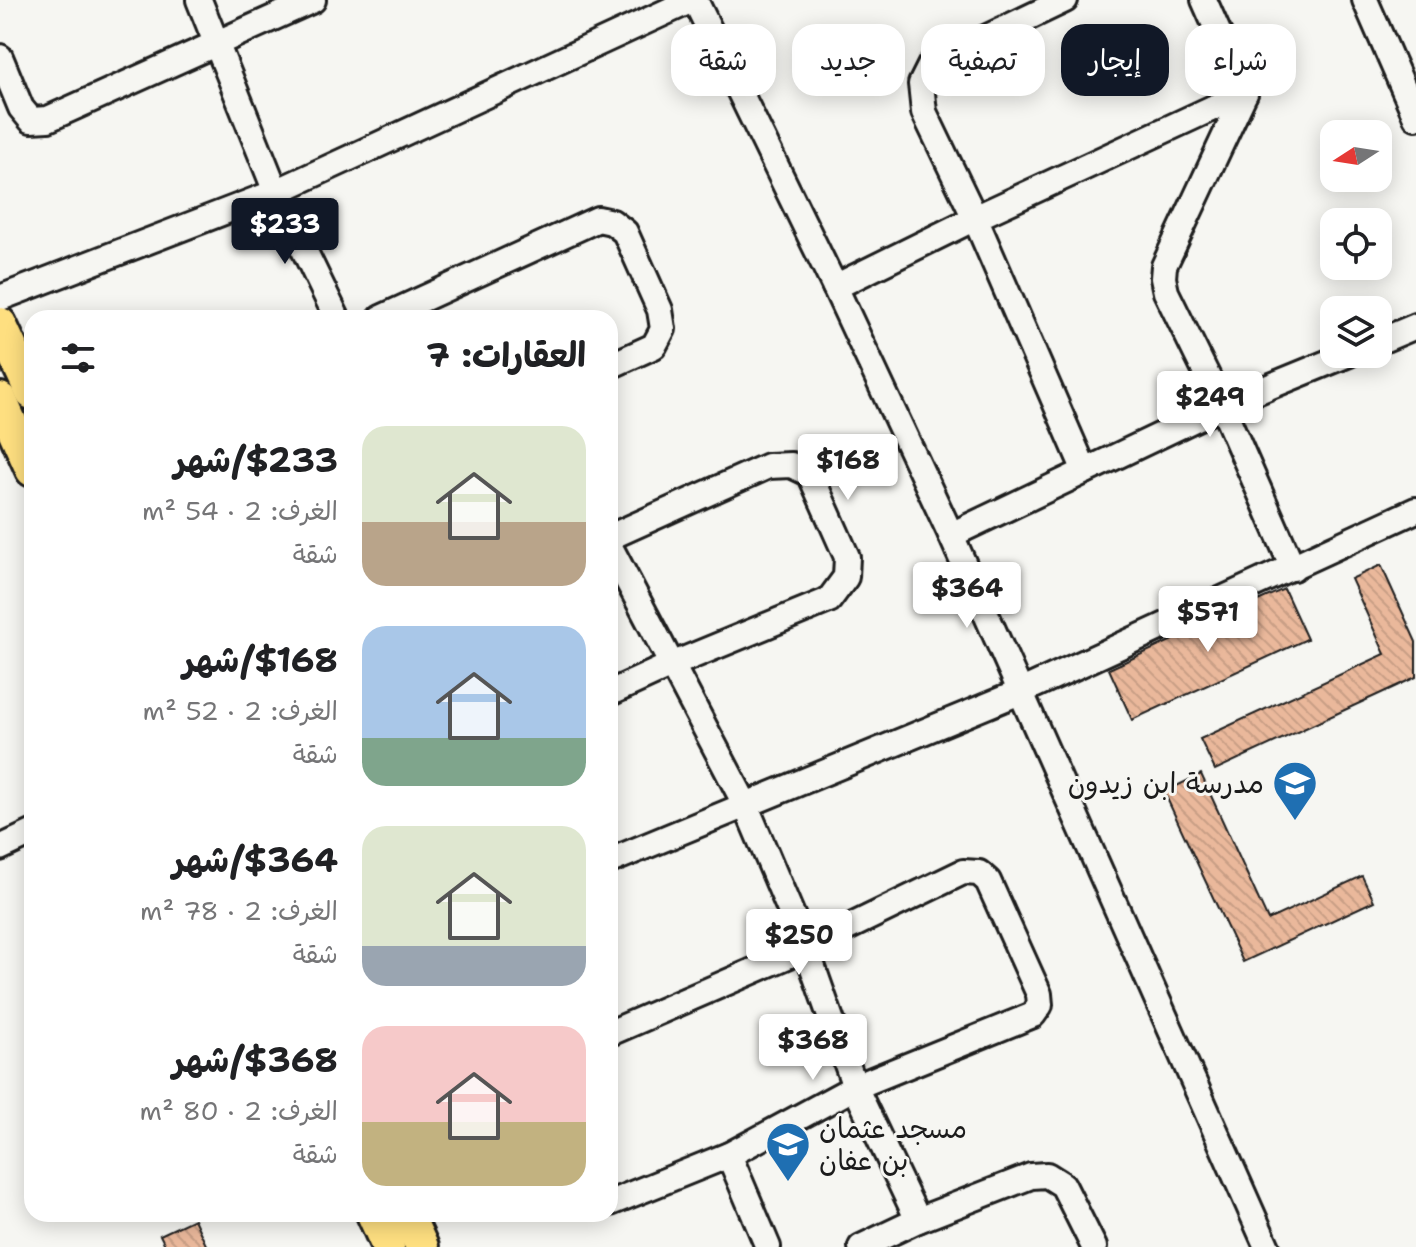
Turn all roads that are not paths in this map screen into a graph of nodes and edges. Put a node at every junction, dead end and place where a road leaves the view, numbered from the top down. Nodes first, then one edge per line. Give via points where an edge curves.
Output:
1 (199, 0) edge
2 (313, 0) edge
3 (694, 0) edge
4 (1065, 0) edge
5 (1204, 0) edge
6 (1365, 0) edge
7 (1215, 24) edge
8 (217, 44) junction
9 (0, 57) edge
10 (1239, 96) edge
11 (1244, 96) edge
12 (1416, 117) edge
13 (276, 192) junction
14 (975, 218) junction
15 (835, 287) junction
16 (0, 298) edge
17 (333, 310) edge
18 (399, 310) edge
19 (0, 324) edge
20 (1416, 326) edge
21 (1392, 336) edge
22 (618, 362) edge
23 (1320, 366) edge
24 (24, 376) edge
25 (0, 399) edge
26 (1222, 406) junction
27 (24, 452) edge
28 (1085, 471) junction
29 (1416, 510) edge
30 (618, 533) edge
31 (951, 535) junction
32 (618, 562) edge
33 (1293, 568) junction
34 (671, 665) junction
35 (618, 689) edge
36 (1020, 692) junction
37 (745, 804) junction
38 (24, 837) edge
39 (0, 848) edge
40 (618, 858) edge
41 (806, 948) junction
42 (618, 1030) edge
43 (855, 1087) junction
44 (729, 1155) junction
45 (618, 1200) edge
46 (918, 1220) junction
47 (411, 1222) edge
48 (422, 1247) edge
49 (768, 1247) edge
50 (861, 1247) edge
51 (1094, 1247) edge
52 (1267, 1247) edge

1 - 8 street
2 - 8 street
3 - 13 street
3 - 15 street
4 - 14 street via 931,64 921,84 924,112
5 - 7 street
6 - 12 street
8 - 9 street via 48,119 31,120 21,108
8 - 13 street
10 - 14 street
11 - 26 street via 1163,278
13 - 16 street
13 - 17 street
14 - 15 street
14 - 28 street
15 - 31 street
18 - 22 street via 598,219 612,222 625,232 660,310 663,329 654,346
19 - 24 main road
20 - 21 street
23 - 26 street
25 - 27 main road
26 - 28 street
26 - 33 street
28 - 31 street
29 - 33 street
30 - 34 street via 768,466 791,465 810,474 847,557 846,577 829,600
31 - 36 street
32 - 34 street
33 - 36 street
34 - 35 street
34 - 37 street
36 - 37 street
36 - 52 street
37 - 40 street
37 - 41 street
38 - 39 street
41 - 42 street
41 - 43 street
41 - 43 street via 963,872 979,873 988,881 1039,994 1033,1015
43 - 44 street
43 - 46 street
44 - 45 street
44 - 49 street
46 - 50 street
46 - 51 street via 1031,1176 1047,1175 1063,1185
47 - 48 main road

